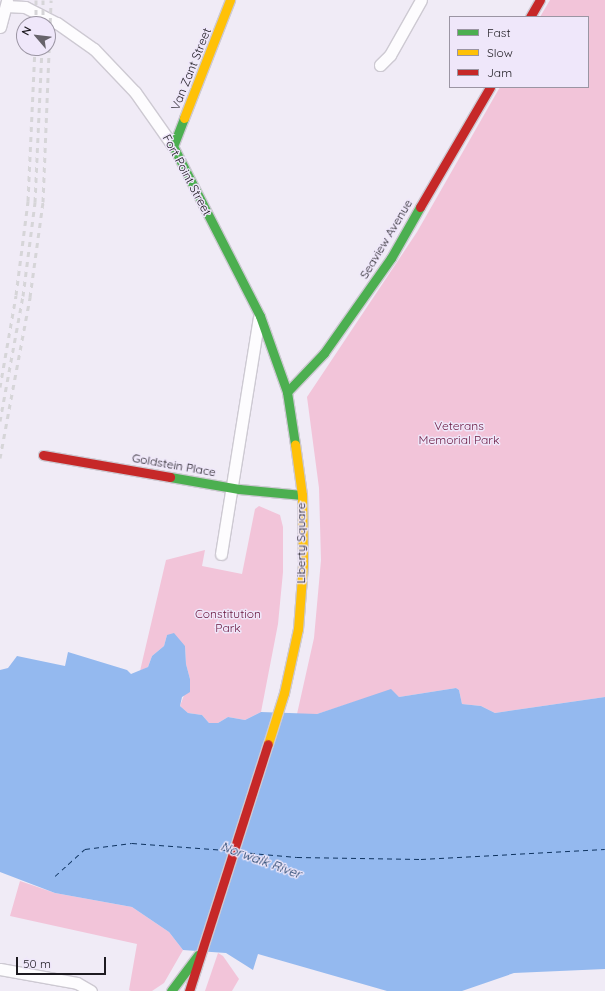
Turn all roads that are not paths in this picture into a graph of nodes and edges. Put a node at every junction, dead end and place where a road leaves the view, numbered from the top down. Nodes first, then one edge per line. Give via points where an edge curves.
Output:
1 (230, 0) edge
2 (421, 0) edge
3 (540, 0) edge
4 (7, 3) edge
5 (531, 16) edge
6 (0, 27) edge
7 (380, 65) dead end
8 (489, 88) edge
9 (173, 146) junction
10 (260, 316) junction
11 (286, 392) junction
12 (43, 455) dead end
13 (231, 487) junction
14 (302, 495) junction
15 (221, 554) dead end
16 (201, 952) junction
17 (0, 969) edge
18 (196, 973) junction
19 (91, 991) edge
20 (172, 991) edge
21 (189, 991) edge
22 (193, 991) edge

1 - 9 main road, Van Zant Street
2 - 7 street via 390,55
3 - 5 main road
4 - 6 street
4 - 9 street, Fort Point Street via 25,7 57,23 94,49 135,92
8 - 11 main road, Seaview Avenue via 391,258 324,353
9 - 10 main road, Fort Point Street
10 - 11 main road, Fort Point Street
10 - 13 street
11 - 14 main road, Liberty Square
12 - 13 main road, Goldstein Place
13 - 14 main road, Goldstein Place
13 - 15 street
14 - 16 main road, Liberty Square via 303,564 298,629 284,693
16 - 18 main road
16 - 20 main road
17 - 19 street via 77,984
18 - 21 main road
18 - 22 main road

